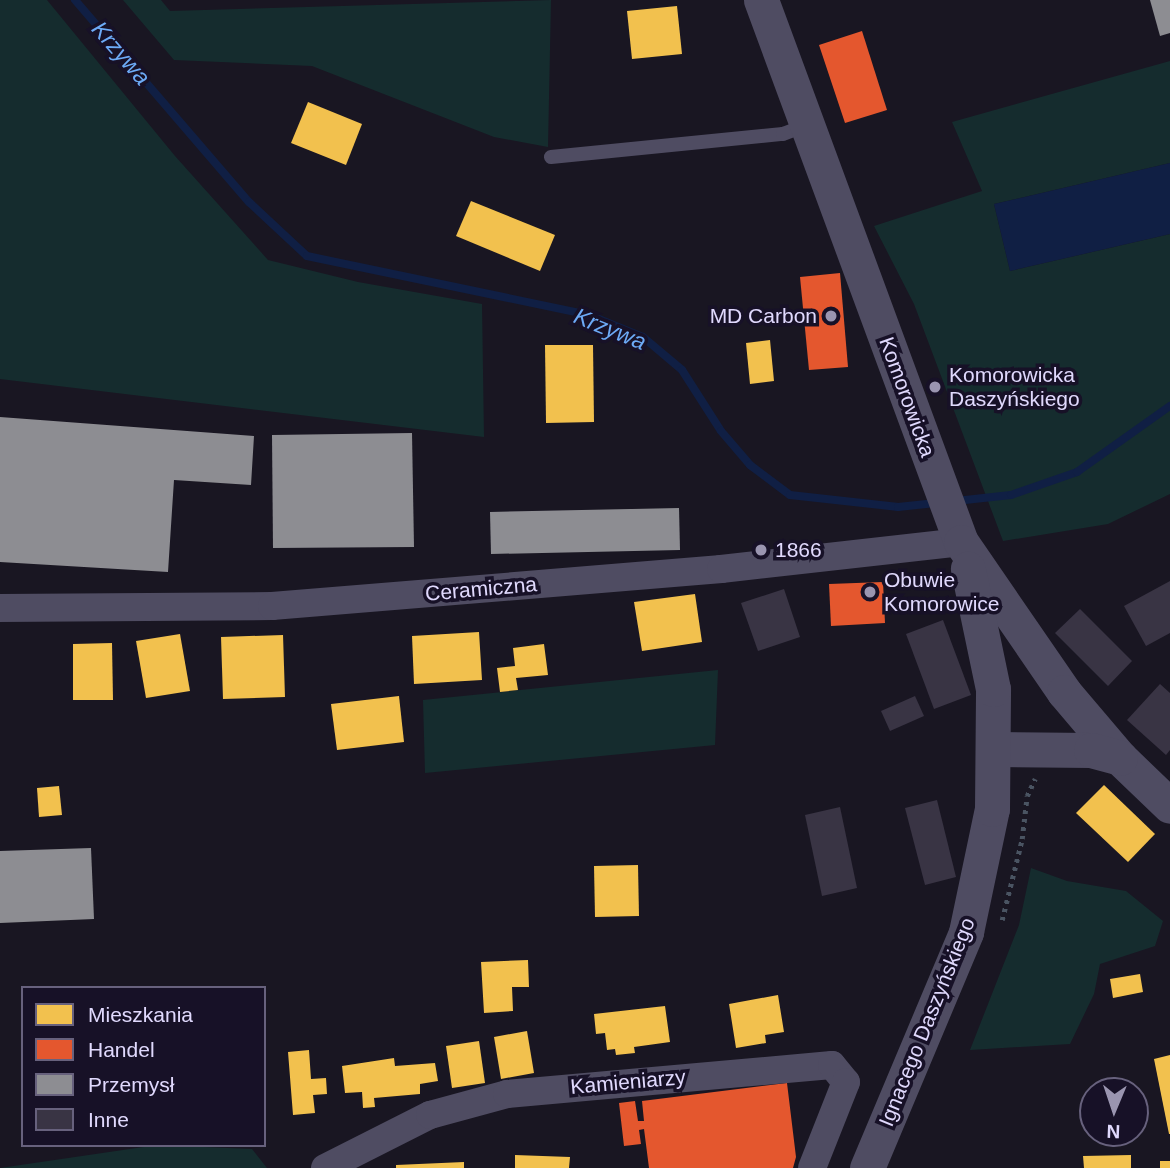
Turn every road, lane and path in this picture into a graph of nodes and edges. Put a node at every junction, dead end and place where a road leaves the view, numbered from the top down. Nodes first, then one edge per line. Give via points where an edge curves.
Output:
1 (761, 0) edge
2 (807, 125) junction
3 (551, 157) dead end
4 (958, 535) junction
5 (0, 608) edge
6 (996, 749) junction
7 (1120, 758) junction
8 (1170, 806) edge
9 (325, 1168) edge
10 (812, 1168) edge
11 (867, 1168) edge

1 - 2 street, Komorowicka
2 - 3 lane via 783,134
2 - 4 street, Komorowicka
4 - 5 street, Ceramiczna via 721,569 272,606
4 - 6 street, Ignacego Daszyńskiego via 984,630
4 - 7 street, Komorowicka via 1065,692
6 - 7 street via 1091,750
6 - 11 street, Ignacego Daszyńskiego via 992,809 966,932
7 - 8 street, Komorowicka
9 - 10 street, Kamieniarzy via 430,1115 507,1094 832,1065 846,1082

